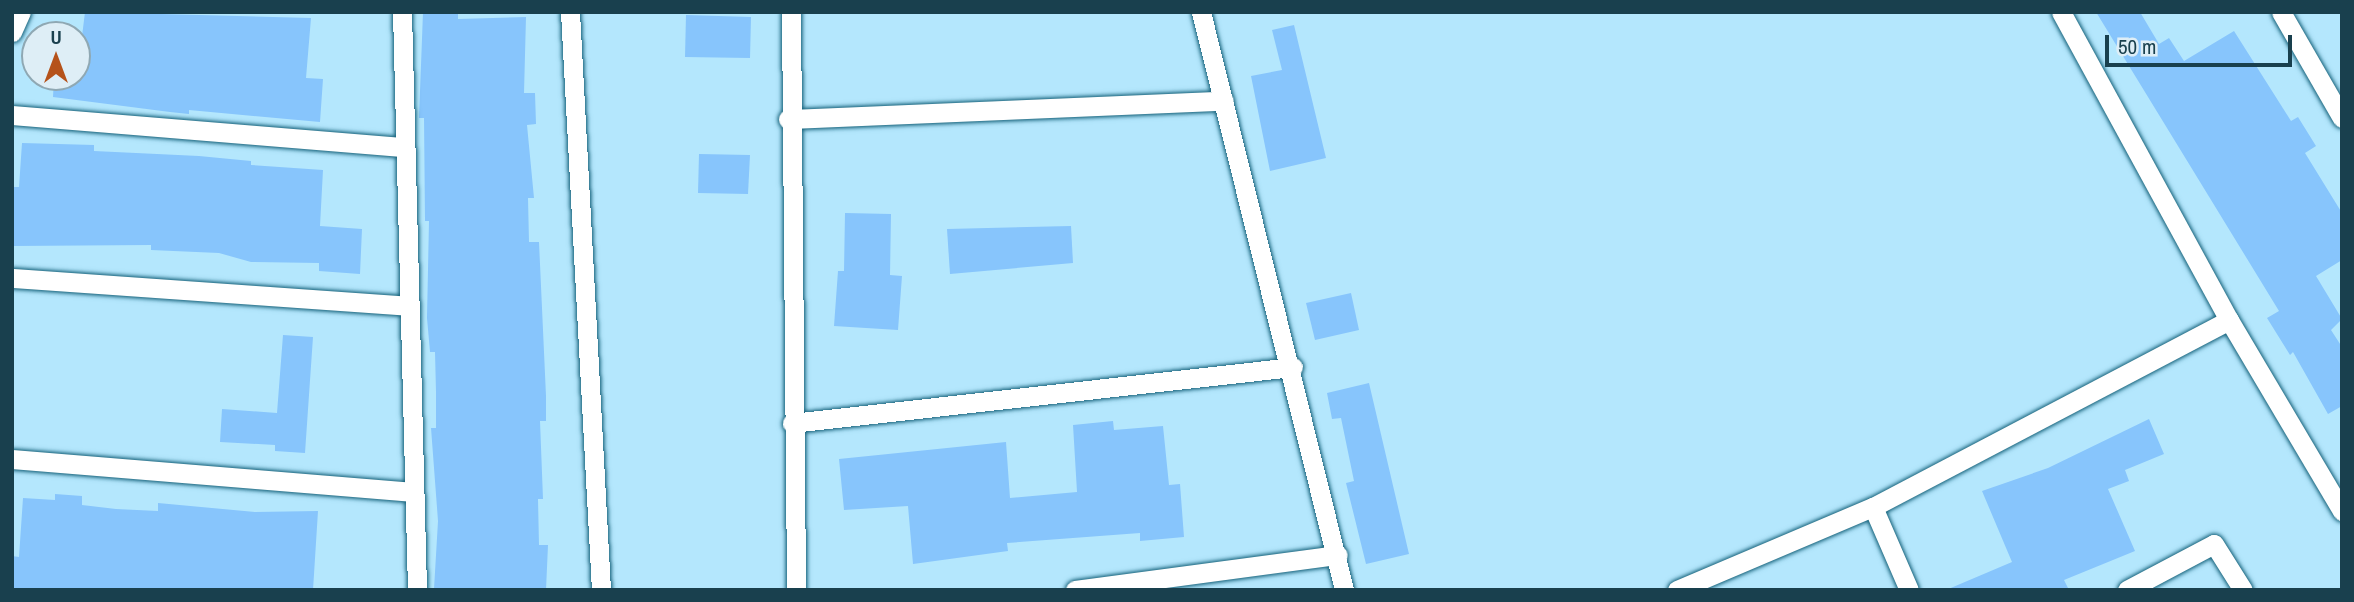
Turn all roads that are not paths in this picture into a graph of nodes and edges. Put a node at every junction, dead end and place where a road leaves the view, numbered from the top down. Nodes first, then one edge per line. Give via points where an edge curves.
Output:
1 (21, 12) edge
2 (402, 12) edge
3 (570, 12) edge
4 (790, 12) edge
5 (1201, 12) edge
6 (2061, 12) edge
7 (2281, 12) edge
8 (12, 32) edge
9 (1224, 101) junction
10 (12, 115) edge
11 (2342, 118) edge
12 (788, 119) junction
13 (405, 146) junction
14 (12, 278) edge
15 (410, 306) junction
16 (2229, 320) junction
17 (1293, 368) junction
18 (792, 423) junction
19 (12, 459) edge
20 (414, 492) junction
21 (1873, 507) junction
22 (2342, 511) edge
23 (1338, 555) junction
24 (416, 590) edge
25 (601, 590) edge
26 (796, 590) edge
27 (1074, 590) edge
28 (1344, 590) edge
29 (1677, 590) edge
30 (1909, 590) edge
31 (2127, 590) edge
32 (2243, 590) edge

1 - 8 street
2 - 13 street
3 - 25 street
4 - 12 street
5 - 9 street
6 - 16 street
7 - 11 street
9 - 12 street
9 - 17 street
10 - 13 street
12 - 18 street
13 - 15 street
14 - 15 street
15 - 20 street
16 - 21 street
16 - 22 street
17 - 18 street
17 - 23 street
18 - 26 street
19 - 20 street
20 - 24 street
21 - 29 street
21 - 30 street
23 - 27 street
23 - 28 street
31 - 32 street via 2214,544

